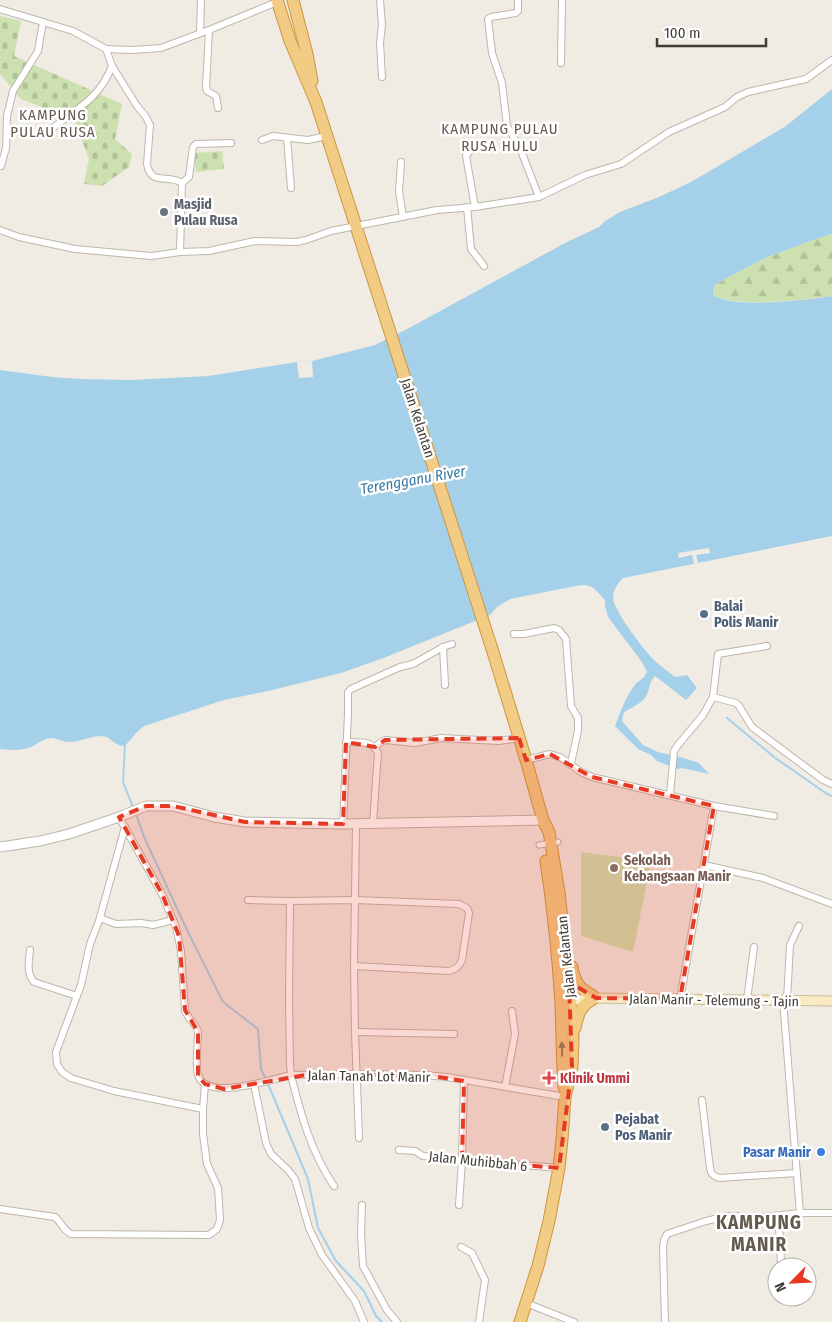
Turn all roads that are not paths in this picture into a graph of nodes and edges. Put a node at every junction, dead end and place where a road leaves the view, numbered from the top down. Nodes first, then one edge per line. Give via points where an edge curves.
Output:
1 (201, 0) edge
2 (291, 0) edge
3 (380, 0) edge
4 (518, 0) edge
5 (562, 0) edge
6 (277, 1) edge
7 (0, 9) edge
8 (43, 22) junction
9 (209, 30) junction
10 (200, 34) junction
11 (290, 41) junction
12 (106, 49) junction
13 (832, 60) edge
14 (561, 62) dead end
15 (112, 66) junction
16 (382, 77) dead end
17 (316, 102) junction
18 (218, 108) dead end
19 (54, 127) dead end
20 (327, 136) junction
21 (286, 138) junction
22 (262, 140) dead end
23 (231, 143) dead end
24 (473, 147) dead end
25 (401, 162) dead end
26 (1, 166) edge
27 (182, 183) junction
28 (291, 188) dead end
29 (539, 197) junction
30 (467, 207) junction
31 (475, 208) junction
32 (403, 217) junction
33 (356, 226) junction
34 (0, 230) edge
35 (180, 252) junction
36 (484, 266) dead end
37 (514, 634) dead end
38 (452, 644) dead end
39 (767, 646) dead end
40 (443, 647) junction
41 (445, 685) dead end
42 (713, 697) junction
43 (519, 738) junction
44 (346, 742) junction
45 (375, 747) junction
46 (526, 760) junction
47 (571, 763) junction
48 (832, 784) edge
49 (670, 795) junction
50 (714, 806) junction
51 (122, 816) junction
52 (774, 816) dead end
53 (543, 820) junction
54 (373, 823) junction
55 (343, 824) junction
56 (356, 824) junction
57 (125, 827) junction
58 (548, 843) junction
59 (0, 847) edge
60 (704, 865) junction
61 (248, 900) dead end
62 (355, 900) junction
63 (290, 901) junction
64 (832, 904) edge
65 (100, 918) junction
66 (173, 920) junction
67 (562, 922) junction
68 (799, 926) dead end
69 (754, 947) dead end
70 (30, 950) dead end
71 (354, 966) junction
72 (77, 996) junction
73 (565, 998) junction
74 (594, 998) junction
75 (680, 999) junction
76 (747, 1000) junction
77 (785, 1000) junction
78 (832, 1001) edge
79 (512, 1011) dead end
80 (355, 1032) junction
81 (454, 1034) dead end
82 (573, 1039) junction
83 (357, 1074) junction
84 (291, 1075) junction
85 (464, 1081) junction
86 (258, 1084) junction
87 (207, 1085) junction
88 (505, 1088) junction
89 (565, 1097) junction
90 (702, 1100) dead end
91 (203, 1109) junction
92 (359, 1138) dead end
93 (399, 1150) dead end
94 (462, 1160) junction
95 (558, 1168) junction
96 (797, 1173) junction
97 (334, 1186) dead end
98 (362, 1205) dead end
99 (458, 1205) dead end
100 (0, 1209) edge
101 (800, 1213) junction
102 (832, 1213) edge
103 (777, 1216) junction
104 (461, 1247) dead end
105 (780, 1257) edge
106 (526, 1304) junction
107 (364, 1322) edge
108 (397, 1322) edge
109 (480, 1322) edge
110 (520, 1322) edge
111 (574, 1322) edge
112 (665, 1322) edge

1 - 10 street
2 - 11 highway via 299,40 296,44
2 - 17 highway, Jalan Kelantan via 307,54
3 - 16 street
4 - 29 street via 516,13 488,19 492,53 502,83 507,126 520,148
5 - 14 street
6 - 9 street
6 - 11 highway, Jalan Kelantan
7 - 8 street
8 - 12 street via 73,31
8 - 26 street via 38,51 13,91
9 - 10 street
9 - 18 street via 206,87 216,96
10 - 12 street via 161,48
11 - 17 highway, Jalan Kelantan
12 - 15 street
13 - 29 street via 806,79 737,97 725,107 668,132 621,164 585,175
15 - 19 street via 93,98
15 - 27 street via 150,125 148,170 156,178
17 - 20 highway, Jalan Kelantan
20 - 21 street via 308,140
20 - 33 highway, Jalan Kelantan
21 - 22 street via 273,136
21 - 28 street
23 - 27 street via 196,144 189,177
24 - 31 street via 466,156
25 - 32 street via 399,191
27 - 35 street
29 - 31 street
30 - 31 street
30 - 32 street
30 - 36 street via 471,249
32 - 33 street
33 - 35 street via 297,242 255,241 209,251
33 - 43 highway, Jalan Kelantan
34 - 35 street via 75,249 141,256
37 - 47 street via 554,628 566,639 572,706 578,718
38 - 40 street
39 - 42 street via 718,654
40 - 41 street
40 - 44 street via 413,664 351,689 347,696
42 - 48 street via 736,703 752,727
42 - 49 street via 674,751
43 - 45 street via 499,741 441,738 415,743 385,740
43 - 46 highway, Jalan Kelantan
44 - 45 street via 369,743
44 - 55 street
45 - 54 street via 378,760
46 - 47 street via 550,754
46 - 53 highway, Jalan Kelantan
47 - 49 street via 592,777
49 - 50 street
50 - 52 street
50 - 60 street
51 - 55 street via 146,806 174,806 245,822
51 - 57 street
51 - 59 street via 60,837
53 - 54 street
53 - 58 highway, Jalan Kelantan via 542,833
54 - 56 street
55 - 56 street
56 - 62 street
57 - 65 street
57 - 66 street
58 - 67 highway, Jalan Kelantan
58 - 73 highway, Jalan Kelantan
60 - 64 street via 764,878
60 - 75 street
61 - 63 street
62 - 63 street
62 - 71 street
62 - 71 street via 459,904 469,913 462,960 456,969
63 - 84 street, Jalan Tanah Lot Manir
65 - 66 street via 116,924 153,925
65 - 72 street
66 - 87 street via 181,951 185,1010 198,1032 198,1076
67 - 73 highway, Jalan Kelantan
67 - 74 highway via 576,983
68 - 77 street via 790,945
69 - 76 street
70 - 72 street via 29,972 34,982
71 - 80 street
72 - 91 street via 56,1052 62,1072 71,1078 114,1091
73 - 74 main road, Jalan Manir - Telemung - Tajin
73 - 82 highway, Jalan Kelantan
89 -> 73 highway, Jalan Kelantan via 562,1065
74 - 75 main road, Jalan Manir - Telemung - Tajin
74 - 82 highway via 581,1008
75 - 76 main road, Jalan Manir - Telemung - Tajin
76 - 77 main road, Jalan Manir - Telemung - Tajin
77 - 78 main road, Jalan Manir - Telemung - Tajin
77 - 96 street
79 - 88 street via 515,1034
80 - 81 street
80 - 83 street
82 - 89 highway, Jalan Kelantan via 572,1067
83 - 84 street, Jalan Tanah Lot Manir
83 - 85 street, Jalan Tanah Lot Manir via 424,1075
83 - 92 street
84 - 86 street
84 - 97 street via 304,1124
85 - 88 street, Jalan Tanah Lot Manir
85 - 94 street
86 - 87 street via 224,1089
86 - 107 street via 266,1143 271,1154 295,1179 309,1228 322,1255 355,1301
87 - 91 street
88 - 89 street, Jalan Tanah Lot Manir
89 - 95 highway, Jalan Kelantan
90 - 96 street via 710,1168 714,1176
91 - 100 street via 207,1164 217,1183 220,1217 218,1229 209,1235 71,1234 55,1217
93 - 94 street, Jalan Muhibbah 6
94 - 95 street, Jalan Muhibbah 6
94 - 99 street
95 - 106 highway, Jalan Kelantan via 549,1222
96 - 101 street
98 - 108 street via 364,1266
101 - 102 street
101 - 103 street
103 - 105 street
103 - 112 street via 719,1217 667,1234 663,1248
104 - 109 street via 472,1253 485,1280
106 - 110 highway, Jalan Kelantan
106 - 111 street

